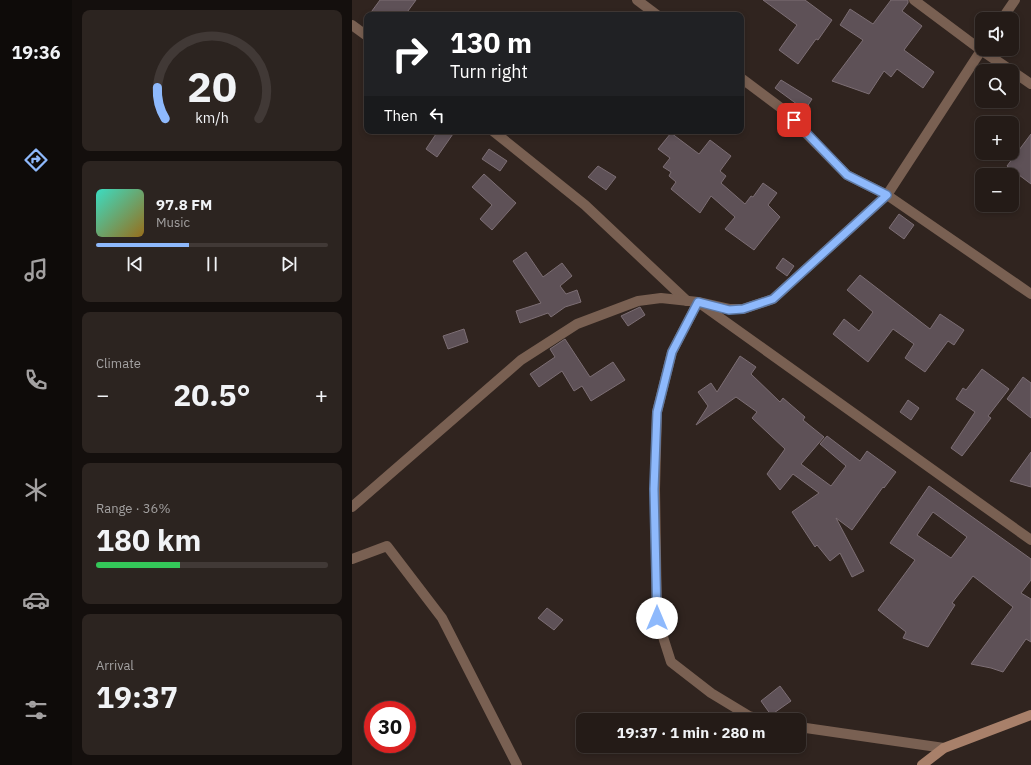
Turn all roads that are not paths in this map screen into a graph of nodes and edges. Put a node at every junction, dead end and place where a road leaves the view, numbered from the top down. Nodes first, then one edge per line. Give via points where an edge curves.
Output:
1 (637, 0) edge
2 (914, 0) edge
3 (1015, 0) edge
4 (653, 12) edge
5 (1007, 12) edge
6 (352, 25) edge
7 (364, 34) edge
8 (975, 45) edge
9 (978, 56) edge
10 (991, 56) edge
11 (744, 80) edge
12 (1031, 84) edge
13 (496, 134) edge
14 (887, 195) junction
15 (1031, 294) edge
16 (687, 301) junction
17 (698, 302) junction
18 (352, 508) edge
19 (1031, 540) edge
20 (352, 559) edge
21 (744, 713) edge
22 (1031, 715) edge
23 (806, 729) edge
24 (944, 748) junction
25 (517, 765) edge
26 (922, 765) edge

1 - 4 street
2 - 8 street
3 - 5 street
6 - 7 street
9 - 14 street
10 - 12 street
11 - 14 street via 785,112 847,175
13 - 16 street via 585,205
14 - 15 street
14 - 17 street via 773,299 743,309 729,310
16 - 17 street
16 - 18 street via 661,298 638,301 577,324 521,360
17 - 19 street
17 - 21 street via 672,352 657,412 654,489 657,618 671,662 711,693
20 - 25 street via 386,546 442,618
22 - 24 main road
23 - 24 street
24 - 26 main road

